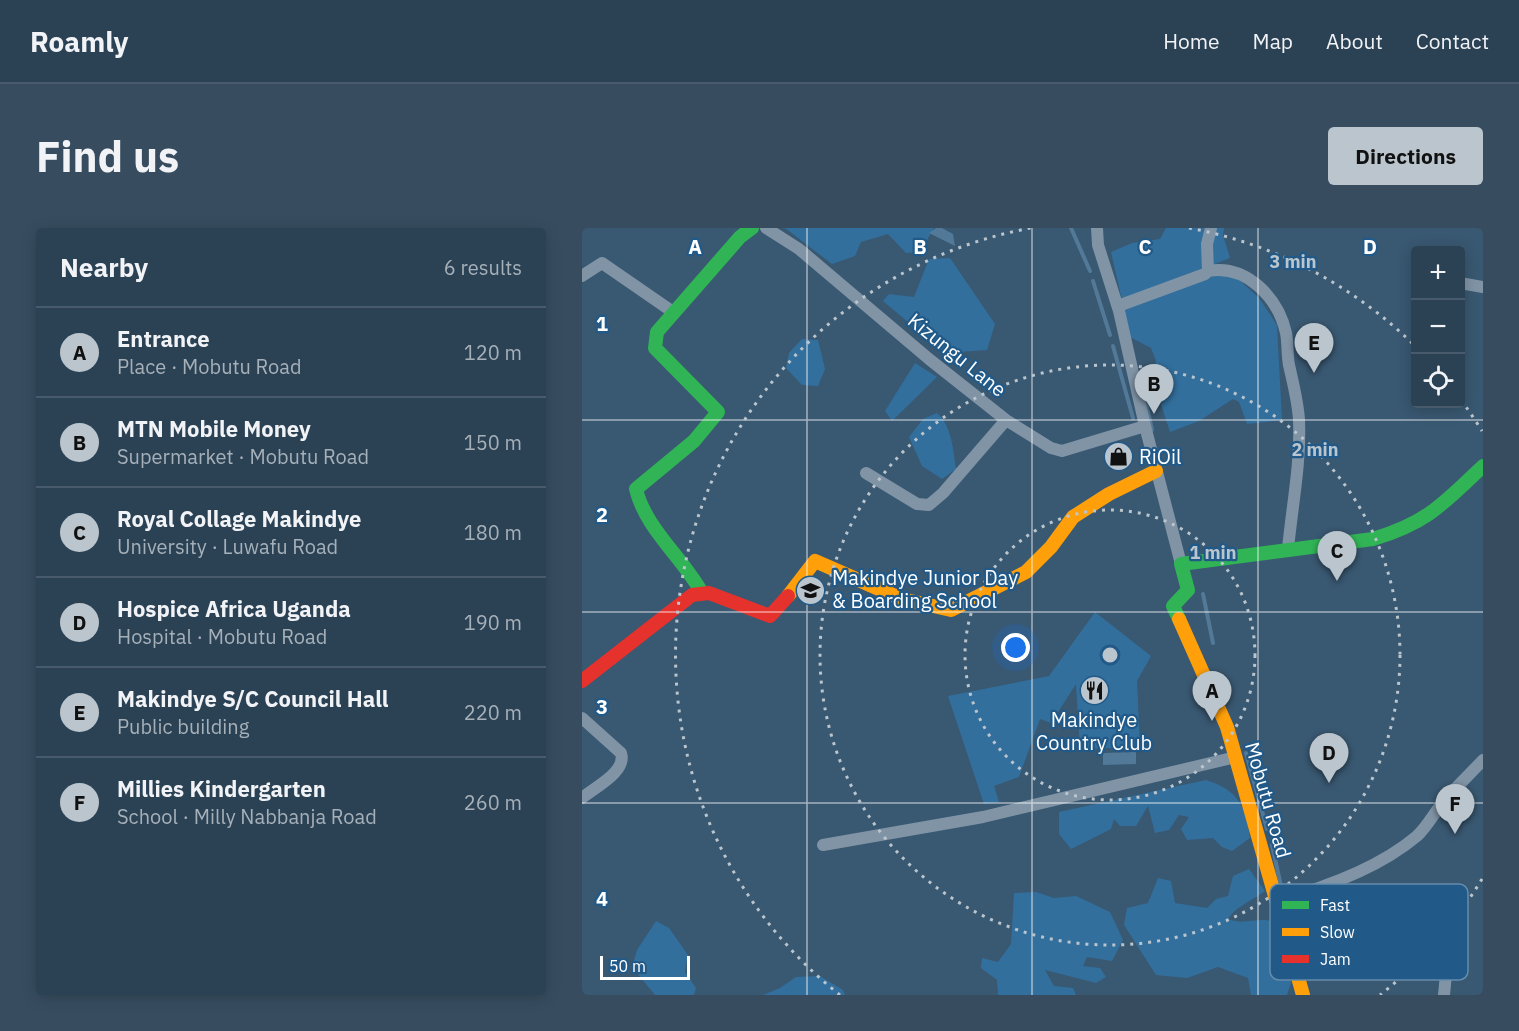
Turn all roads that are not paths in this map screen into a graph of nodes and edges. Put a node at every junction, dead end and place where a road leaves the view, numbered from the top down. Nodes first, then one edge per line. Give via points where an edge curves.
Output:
1 (752, 228) edge
2 (766, 228) edge
3 (1087, 228) edge
4 (1097, 228) edge
5 (1211, 228) edge
6 (1098, 245) junction
7 (1208, 271) junction
8 (582, 276) edge
9 (1465, 284) edge
10 (1483, 287) edge
11 (1118, 306) junction
12 (673, 312) junction
13 (1006, 420) junction
14 (1145, 426) junction
15 (1483, 466) edge
16 (1156, 471) junction
17 (866, 472) dead end
18 (1288, 549) junction
19 (1181, 564) junction
20 (702, 593) junction
21 (582, 681) edge
22 (582, 718) edge
23 (1236, 757) junction
24 (1483, 760) edge
25 (582, 798) edge
26 (823, 845) dead end
27 (1271, 884) edge
28 (1329, 884) edge
29 (1299, 980) edge
30 (1445, 980) edge
31 (1303, 995) edge
32 (1443, 995) edge

1 - 12 street
2 - 13 street, Kizungu Lane via 799,249
3 - 6 street
4 - 6 street
5 - 7 street
6 - 11 street, Mobutu Road
7 - 11 street
7 - 18 street via 1235,270 1249,278 1278,310 1286,333 1299,419
8 - 12 street via 602,263
9 - 10 street
11 - 14 street, Mobutu Road
12 - 20 street via 657,332 655,348 718,412 716,419 635,494 640,507
13 - 14 street, Kizungu Lane via 1062,451
13 - 17 street via 929,505 917,504
14 - 16 street, Mobutu Road
15 - 18 street via 1432,514 1403,530 1373,539
16 - 19 street, Mobutu Road
16 - 20 street via 1109,494 1073,518 1026,572 951,610 912,602 815,561 770,616
18 - 19 street
19 - 23 street, Mobutu Road via 1188,590 1173,606 1227,727
20 - 21 street via 692,595
22 - 25 street via 621,753 623,760 620,768
23 - 26 street via 984,817
23 - 27 street, Mobutu Road
24 - 28 street via 1418,835 1386,857
29 - 31 street, Mobutu Road
30 - 32 street

